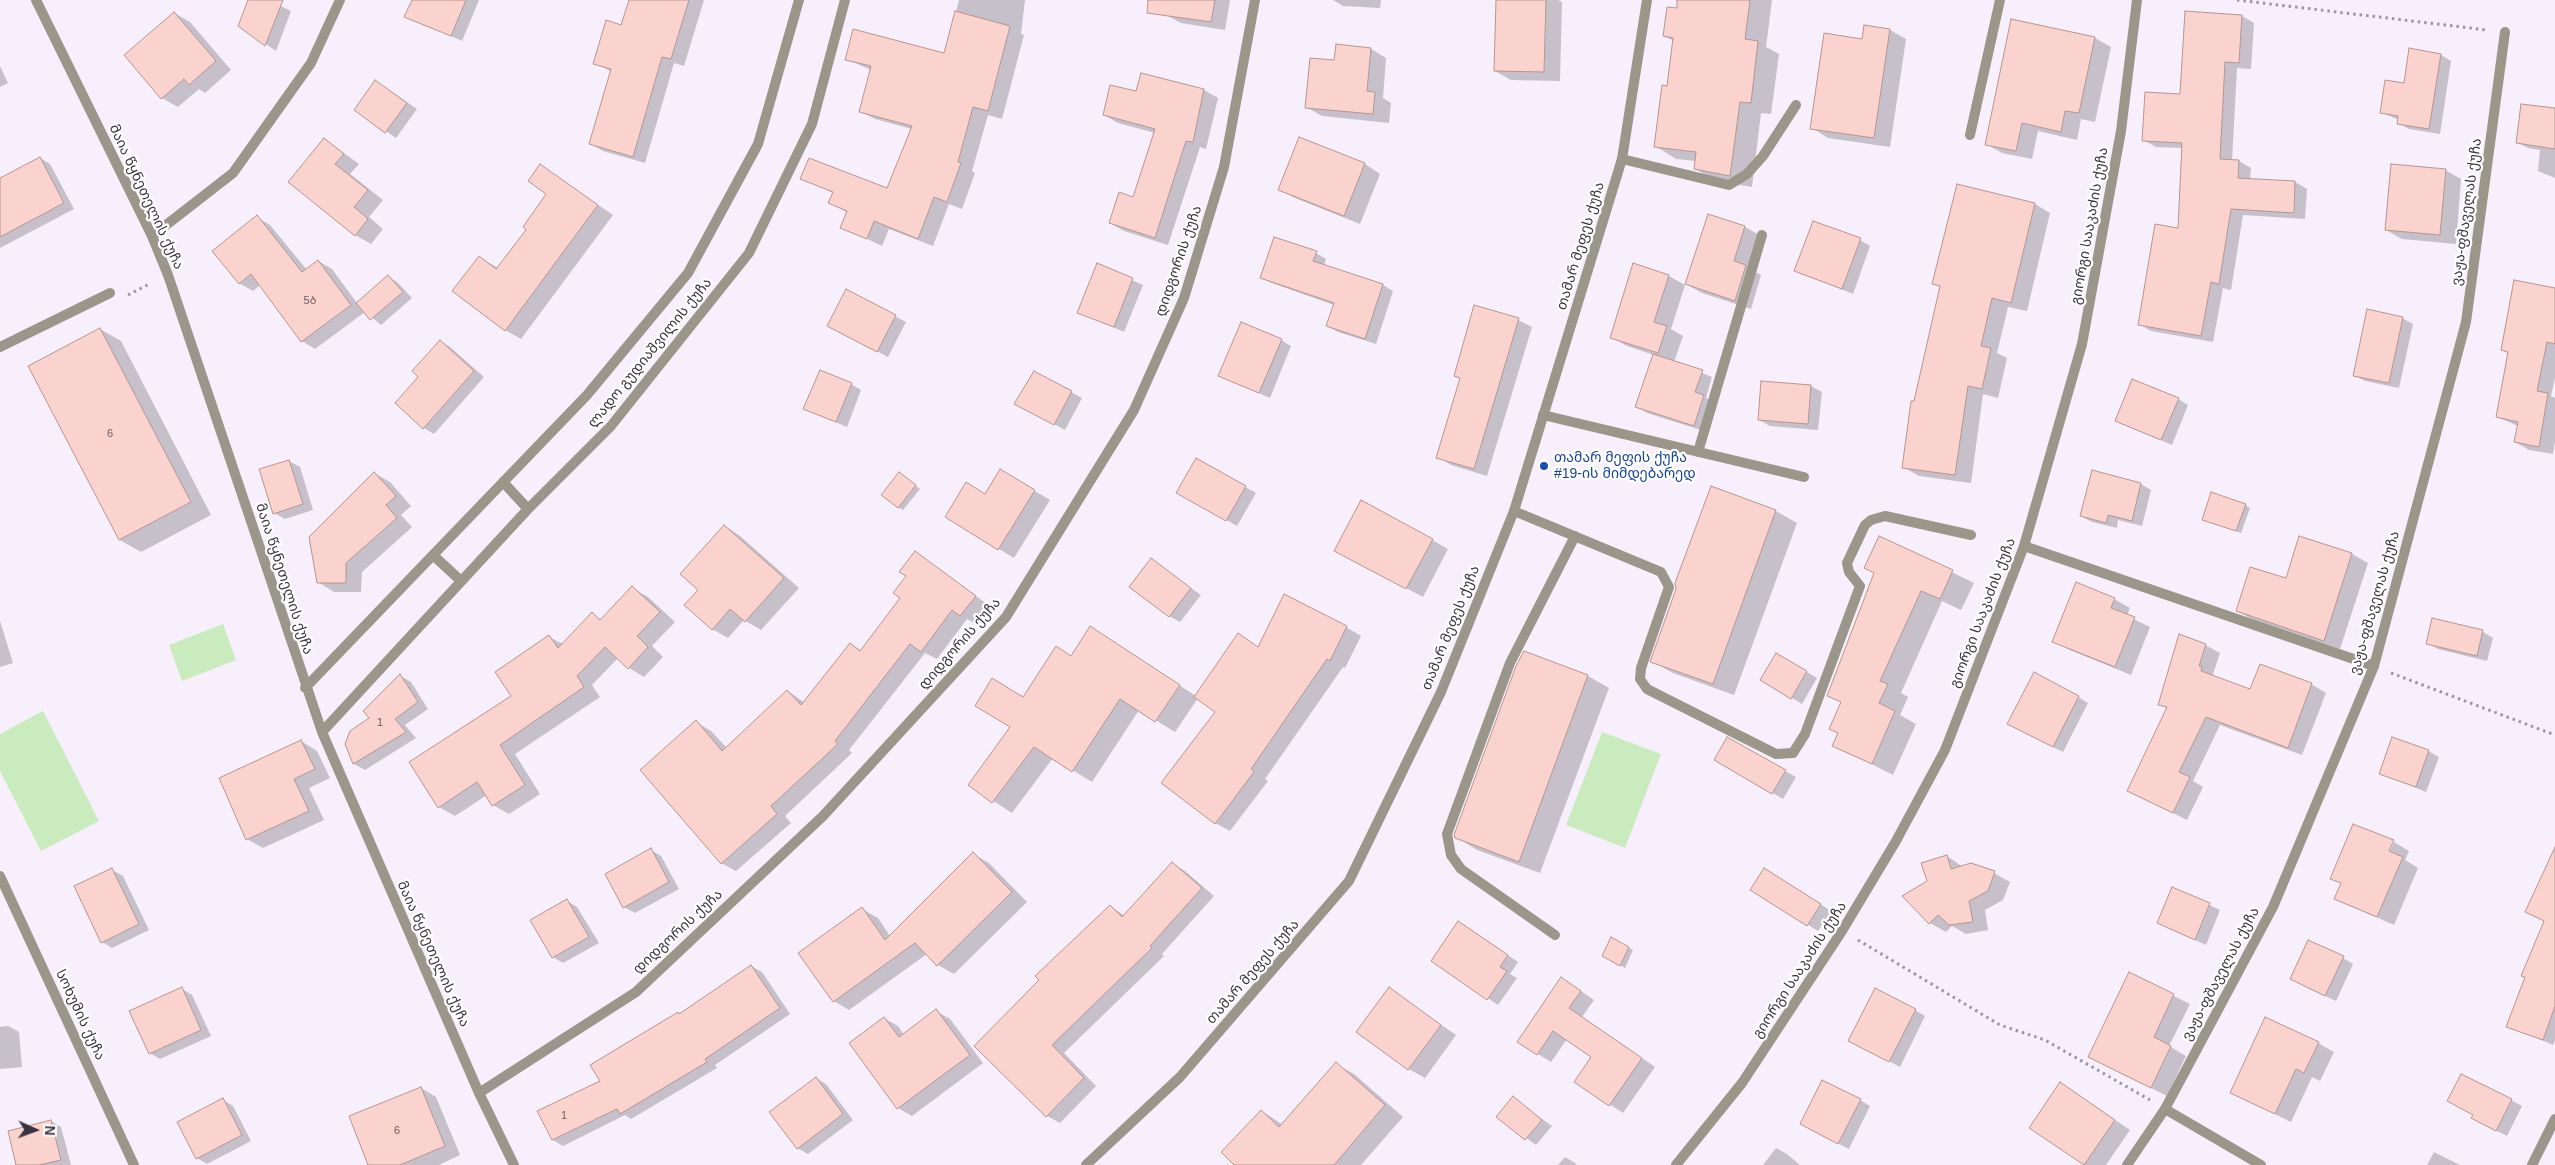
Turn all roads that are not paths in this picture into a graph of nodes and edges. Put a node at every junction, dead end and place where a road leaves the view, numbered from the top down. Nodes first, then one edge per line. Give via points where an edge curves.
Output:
1 (36, 0) edge
2 (340, 0) edge
3 (798, 0) edge
4 (845, 0) edge
5 (1256, 0) edge
6 (1648, 0) edge
7 (2000, 0) edge
8 (2137, 0) edge
9 (2505, 32) road end
10 (1796, 105) dead end
11 (1970, 135) dead end
12 (1622, 159) junction
13 (1762, 235) dead end
14 (152, 236) junction
15 (110, 293) road end
16 (0, 347) edge
17 (1543, 415) junction
18 (1698, 452) junction
19 (1804, 477) dead end
20 (502, 482) junction
21 (528, 509) junction
22 (1514, 511) junction
23 (1971, 535) dead end
24 (1575, 536) junction
25 (2024, 546) junction
26 (432, 555) junction
27 (461, 581) junction
28 (2374, 666) junction
29 (306, 688) junction
30 (322, 732) junction
31 (0, 876) edge
32 (1555, 935) dead end
33 (479, 1093) junction
34 (2165, 1109) junction
35 (2555, 1119) edge
36 (134, 1165) edge
37 (514, 1165) edge
38 (1086, 1165) edge
39 (1676, 1165) edge
40 (2128, 1165) edge
41 (2261, 1165) edge
42 (2532, 1165) edge

1 - 14 street, მაია წყნეთელის ქუჩა
2 - 14 street via 311,63 232,173
3 - 20 street, ლადო გუდიაშვილის ქუჩა via 758,144 688,273 587,394
4 - 21 street, ლადო გუდიაშვილის ქუჩა via 812,124 749,253 611,426
5 - 33 street, დიდგორის ქუჩა via 1224,167 1184,298 1134,410 1006,617 823,816 636,992
6 - 12 street, თამარ მეფეს ქუჩა
7 - 11 street
8 - 25 street, გიორგი სააკაძის ქუჩა via 2121,131 2082,344
9 - 28 street, ვაჟა-ფშაველას ქუჩა via 2466,322
10 - 12 street via 1763,156 1747,174 1729,185
12 - 17 street, თამარ მეფეს ქუჩა
13 - 18 street
14 - 29 street, მაია წყნეთელის ქუჩა via 168,275
15 - 16 street
17 - 18 street
17 - 22 street, თამარ მეფეს ქუჩა
18 - 19 street
20 - 21 street
20 - 26 street, ლადო გუდიაშვილის ქუჩა
21 - 27 street, ლადო გუდიაშვილის ქუჩა
22 - 24 street
22 - 38 street, თამარ მეფეს ქუჩა via 1441,692 1349,880 1180,1077
23 - 24 street via 1885,516 1865,525 1847,563 1848,572 1860,586 1805,734 1793,753 1776,754 1647,689 1640,679 1641,668 1669,588 1666,579 1661,572 1646,564
24 - 32 street via 1510,663 1446,834 1451,855 1461,869
25 - 28 street
25 - 39 street, გიორგი სააკაძის ქუჩა via 1945,750 1896,841 1842,931 1742,1083
26 - 27 street
26 - 29 street, ლადო გუდიაშვილის ქუჩა
27 - 30 street, ლადო გუდიაშვილის ქუჩა
28 - 34 street, ვაჟა-ფშაველას ქუჩა via 2273,907
29 - 30 street, მაია წყნეთელის ქუჩა
30 - 33 street, მაია წყნეთელის ქუჩა
31 - 36 street, სოხუმის ქუჩა
33 - 37 street, მაია წყნეთელის ქუჩა
34 - 40 street, ვაჟა-ფშაველას ქუჩა
34 - 41 street
35 - 42 street

